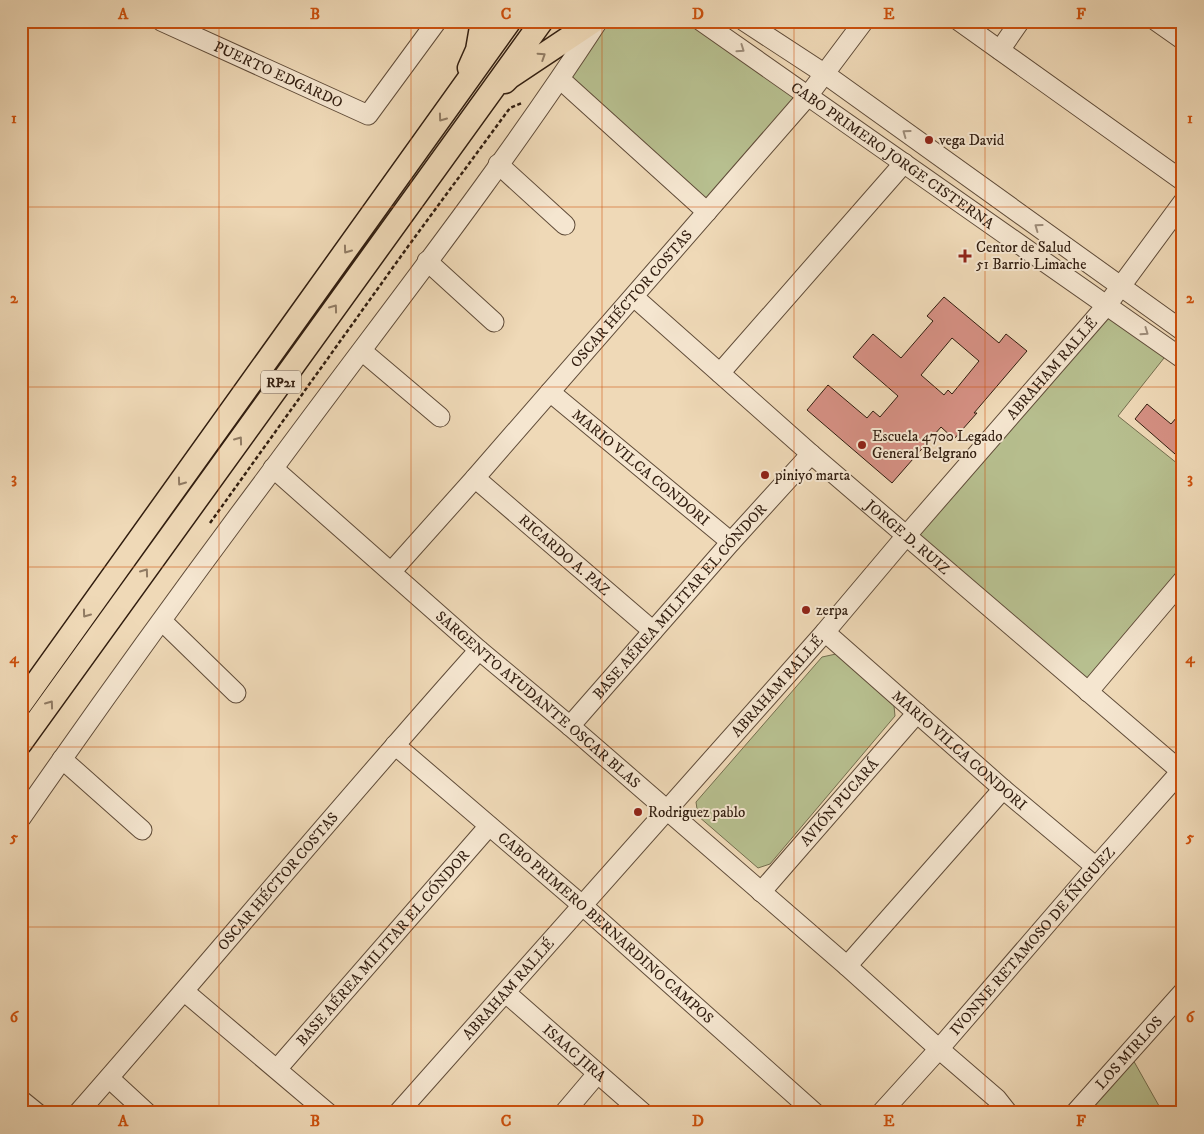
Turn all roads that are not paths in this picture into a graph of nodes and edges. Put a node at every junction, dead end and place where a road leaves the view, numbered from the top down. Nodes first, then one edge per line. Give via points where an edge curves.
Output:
1 (437, 21) edge
2 (482, 21) edge
3 (510, 21) edge
4 (542, 21) edge
5 (596, 21) edge
6 (701, 21) edge
7 (744, 21) edge
8 (864, 21) edge
9 (959, 21) edge
10 (1020, 21) edge
11 (1156, 21) edge
12 (169, 23) edge
13 (1183, 40) edge
14 (1000, 50) junction
15 (825, 74) junction
16 (560, 79) junction
17 (458, 96) junction
18 (808, 96) junction
19 (477, 109) junction
20 (904, 163) junction
21 (498, 164) junction
22 (1183, 181) edge
23 (1183, 202) edge
24 (708, 212) junction
25 (565, 226) dead end
26 (427, 262) junction
27 (1121, 286) junction
28 (634, 297) junction
29 (1107, 305) junction
30 (494, 322) dead end
31 (1183, 331) edge
32 (362, 351) junction
33 (1183, 359) edge
34 (720, 373) junction
35 (550, 392) junction
36 (440, 417) dead end
37 (811, 454) junction
38 (273, 468) junction
39 (475, 478) junction
40 (906, 536) junction
41 (731, 542) junction
42 (391, 572) junction
43 (1183, 580) edge
44 (162, 621) junction
45 (653, 631) junction
46 (825, 632) junction
47 (479, 650) junction
48 (1088, 692) junction
49 (236, 693) dead end
50 (21, 704) edge
51 (917, 713) junction
52 (570, 726) junction
53 (21, 743) edge
54 (395, 745) junction
55 (62, 759) junction
56 (1182, 771) edge
57 (1003, 789) junction
58 (666, 810) junction
59 (21, 818) edge
60 (489, 826) junction
61 (142, 830) dead end
62 (1096, 867) junction
63 (761, 892) junction
64 (583, 906) junction
65 (847, 966) junction
66 (185, 992) junction
67 (1183, 992) edge
68 (506, 993) junction
69 (939, 1049) junction
70 (277, 1068) junction
71 (597, 1074) junction
72 (109, 1078) junction
73 (21, 1100) edge
74 (37, 1113) edge
75 (78, 1113) edge
76 (147, 1113) edge
77 (328, 1113) edge
78 (398, 1113) edge
79 (564, 1113) edge
80 (643, 1113) edge
81 (815, 1113) edge
82 (881, 1113) edge
83 (1008, 1113) edge
84 (1075, 1113) edge

1 - 12 street, PUERTO EDGARDO via 368,115
2 - 17 main road via 477,50
3 - 17 main road, RP21
4 - 19 main road, RP21
5 - 16 street
19 -> 5 main road via 510,77
6 -> 18 street, CABO PRIMERO JORGE CISTERNA
7 - 15 street, CABO PRIMERO JORGE CISTERNA
8 - 15 street, OSCAR HÉCTOR COSTAS
9 - 14 street
10 - 14 street
11 - 13 street
14 - 22 street
15 - 18 street, OSCAR HÉCTOR COSTAS
27 -> 15 street, CABO PRIMERO JORGE CISTERNA
16 - 21 street
16 - 24 street
17 -> 50 main road, RP21
18 - 20 street, CABO PRIMERO JORGE CISTERNA
18 - 24 street, OSCAR HÉCTOR COSTAS
53 -> 19 main road, RP21
20 - 29 street, CABO PRIMERO JORGE CISTERNA
20 - 34 street
21 - 25 street
21 - 26 street
23 - 27 street, ABRAHAM RALLÉ
24 - 28 street, OSCAR HÉCTOR COSTAS
26 - 30 street
26 - 32 street
27 - 29 street, ABRAHAM RALLÉ
27 - 31 street, CABO PRIMERO JORGE CISTERNA
28 - 34 street, JORGE D. RUIZ
28 - 35 street, OSCAR HÉCTOR COSTAS
29 -> 33 street, CABO PRIMERO JORGE CISTERNA
29 - 40 street, ABRAHAM RALLÉ
32 - 36 street
32 - 38 street
34 - 37 street, JORGE D. RUIZ
35 - 39 street, OSCAR HÉCTOR COSTAS
35 - 41 street, MARIO VILCA CONDORI
37 - 40 street, JORGE D. RUIZ
37 - 41 street, BASE AÉREA MILITAR EL CÓNDOR
38 - 42 street, SARGENTO AYUDANTE OSCAR BLAS
38 - 44 street
39 - 42 street, OSCAR HÉCTOR COSTAS
39 - 45 street, RICARDO A. PAZ
40 - 46 street, ABRAHAM RALLÉ
40 - 48 street, JORGE D. RUIZ
41 - 45 street, BASE AÉREA MILITAR EL CÓNDOR
42 - 47 street, SARGENTO AYUDANTE OSCAR BLAS
43 - 48 street
44 - 49 street
44 - 55 street
45 - 52 street, BASE AÉREA MILITAR EL CÓNDOR
46 - 51 street, MARIO VILCA CONDORI
46 - 58 street, ABRAHAM RALLÉ
47 - 52 street, SARGENTO AYUDANTE OSCAR BLAS
47 - 54 street, OSCAR HÉCTOR COSTAS
48 - 56 street, JORGE D. RUIZ
51 - 57 street, MARIO VILCA CONDORI
51 - 63 street, AVIÓN PUCARÁ
52 - 58 street, SARGENTO AYUDANTE OSCAR BLAS
54 - 60 street, CABO PRIMERO BERNARDINO CAMPOS
54 - 66 street, OSCAR HÉCTOR COSTAS
55 - 59 street
55 - 61 street
56 - 62 street, IVONNE RETAMOSO DE ÍÑIGUEZ
57 - 62 street, MARIO VILCA CONDORI
57 - 65 street
58 - 63 street, SARGENTO AYUDANTE OSCAR BLAS
58 - 64 street, ABRAHAM RALLÉ
60 - 64 street, CABO PRIMERO BERNARDINO CAMPOS
60 - 70 street, BASE AÉREA MILITAR EL CÓNDOR
62 - 69 street, IVONNE RETAMOSO DE ÍÑIGUEZ
63 - 65 street, SARGENTO AYUDANTE OSCAR BLAS
64 - 68 street, ABRAHAM RALLÉ
64 - 81 street, CABO PRIMERO BERNARDINO CAMPOS
65 - 69 street, SARGENTO AYUDANTE OSCAR BLAS
66 - 70 street
66 - 72 street, OSCAR HÉCTOR COSTAS
67 - 84 street, LOS MIRLOS
68 - 71 street, ISAAC JIRA
68 - 78 street, ABRAHAM RALLÉ
69 - 82 street, IVONNE RETAMOSO DE ÍÑIGUEZ
69 - 83 street, SARGENTO AYUDANTE OSCAR BLAS via 997,1099
70 - 77 street
71 - 79 street
71 - 80 street, ISAAC JIRA
72 - 75 street, OSCAR HÉCTOR COSTAS
72 - 76 street
73 - 74 street

